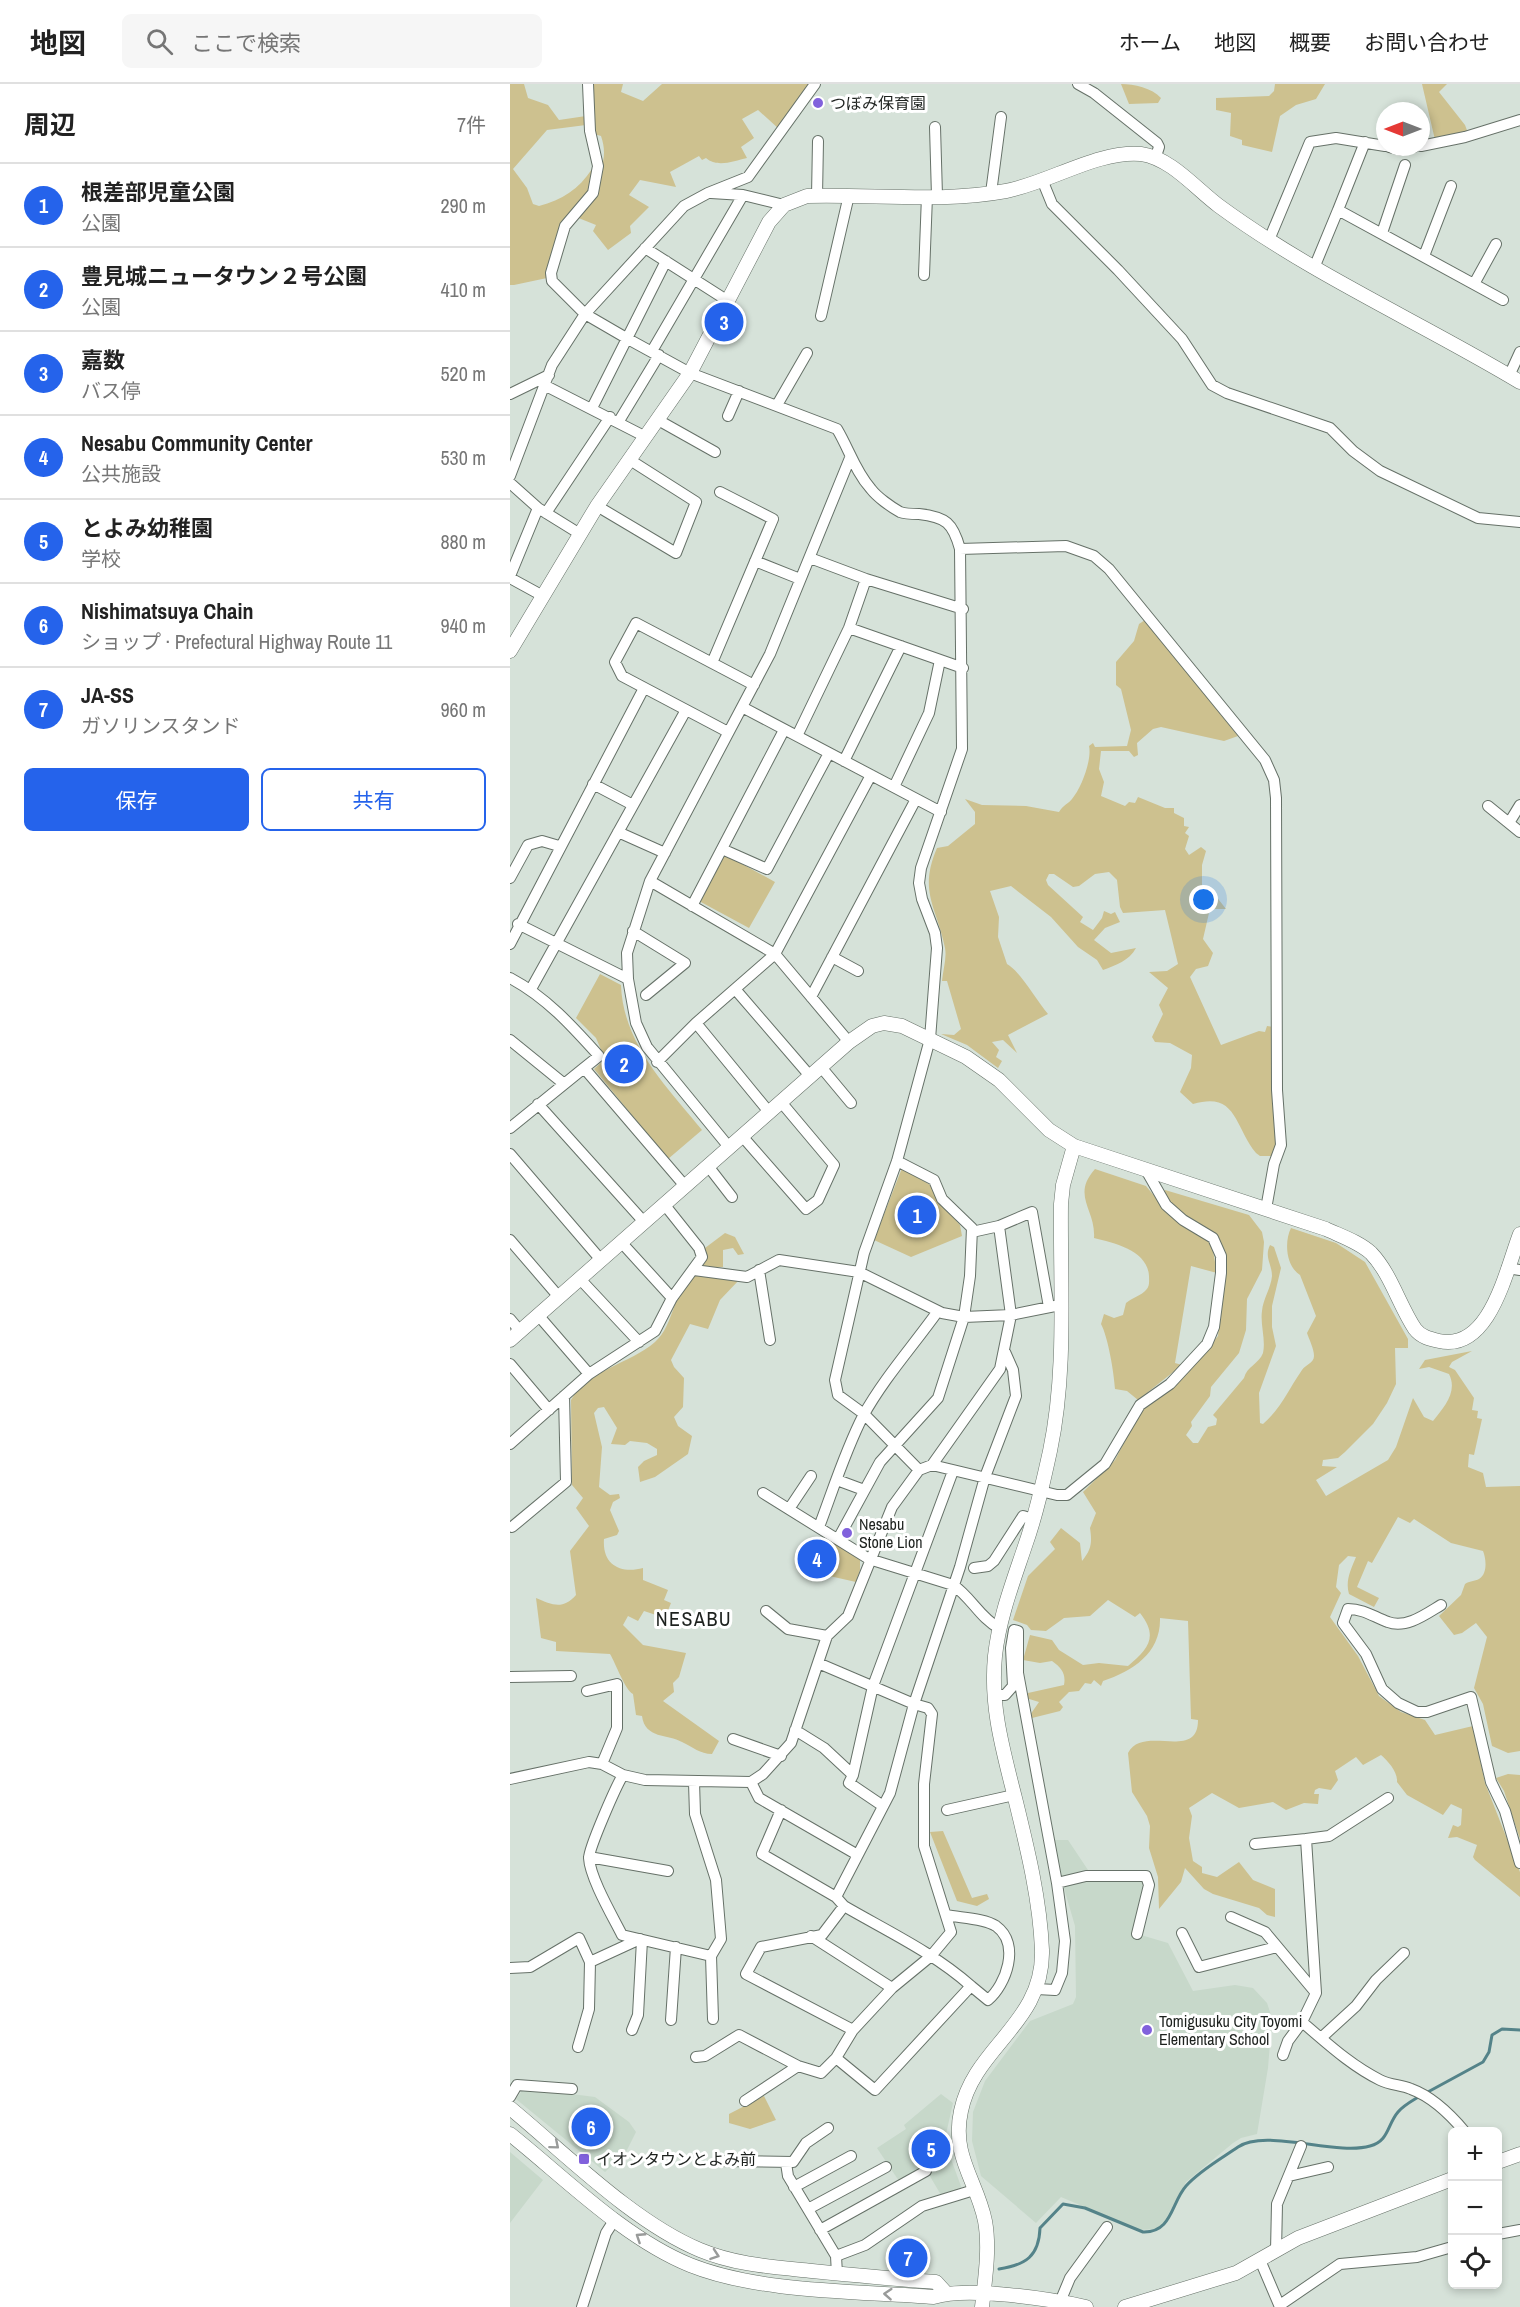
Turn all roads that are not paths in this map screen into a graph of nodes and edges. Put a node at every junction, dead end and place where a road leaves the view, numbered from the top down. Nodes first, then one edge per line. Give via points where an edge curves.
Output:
1 (588, 84) edge
2 (815, 84) edge
3 (1078, 84) edge
4 (1001, 117) dead end
5 (1520, 120) edge
6 (935, 127) dead end
7 (818, 141) dead end
8 (1365, 142) junction
9 (1376, 144) edge
10 (1430, 144) edge
11 (1155, 159) junction
12 (1405, 165) dead end
13 (1043, 182) junction
14 (1451, 186) dead end
15 (708, 193) junction
16 (991, 193) junction
17 (743, 195) junction
18 (849, 195) junction
19 (817, 196) junction
20 (932, 196) junction
21 (784, 205) junction
22 (1338, 210) junction
23 (1382, 233) junction
24 (1269, 240) junction
25 (1496, 244) dead end
26 (645, 248) junction
27 (1424, 256) junction
28 (666, 261) junction
29 (1314, 268) junction
30 (924, 275) dead end
31 (694, 279) junction
32 (1474, 284) junction
33 (1503, 300) dead end
34 (728, 301) junction
35 (585, 314) junction
36 (821, 315) dead end
37 (628, 339) junction
38 (1520, 352) edge
39 (656, 353) junction
40 (807, 353) dead end
41 (690, 373) junction
42 (1515, 379) edge
43 (548, 381) junction
44 (739, 391) junction
45 (510, 394) edge
46 (777, 405) junction
47 (592, 408) junction
48 (729, 416) dead end
49 (614, 419) junction
50 (658, 420) junction
51 (646, 437) junction
52 (715, 452) dead end
53 (850, 458) junction
54 (630, 460) junction
55 (510, 476) edge
56 (510, 483) edge
57 (720, 492) dead end
58 (597, 506) junction
59 (542, 511) junction
60 (1520, 522) edge
61 (580, 534) junction
62 (960, 549) junction
63 (810, 558) junction
64 (755, 561) junction
65 (510, 577) edge
66 (801, 579) junction
67 (866, 579) junction
68 (543, 596) junction
69 (963, 609) junction
70 (849, 628) junction
71 (901, 646) junction
72 (510, 651) edge
73 (940, 660) junction
74 (712, 663) junction
75 (963, 668) junction
76 (754, 685) junction
77 (644, 688) junction
78 (742, 707) junction
79 (686, 710) junction
80 (784, 730) junction
81 (728, 732) junction
82 (797, 736) junction
83 (829, 753) junction
84 (844, 761) junction
85 (871, 776) junction
86 (593, 784) junction
87 (894, 787) junction
88 (916, 799) junction
89 (633, 805) junction
90 (1520, 805) edge
91 (1488, 806) dead end
92 (941, 812) junction
93 (1509, 823) junction
94 (1520, 831) edge
95 (618, 832) junction
96 (559, 846) junction
97 (722, 849) junction
98 (665, 853) junction
99 (510, 878) edge
100 (650, 881) junction
101 (692, 906) junction
102 (518, 924) junction
103 (633, 932) junction
104 (510, 944) edge
105 (556, 944) junction
106 (775, 954) junction
107 (832, 957) junction
108 (858, 971) dead end
109 (510, 978) edge
110 (628, 979) junction
111 (735, 988) junction
112 (531, 989) junction
113 (645, 995) dead end
114 (811, 997) junction
115 (696, 1023) junction
116 (510, 1040) edge
117 (930, 1040) junction
118 (849, 1042) junction
119 (657, 1062) junction
120 (584, 1068) junction
121 (815, 1071) junction
122 (563, 1083) junction
123 (781, 1102) junction
124 (851, 1103) dead end
125 (538, 1104) junction
126 (769, 1112) junction
127 (513, 1121) edge
128 (742, 1136) junction
129 (1074, 1146) junction
130 (729, 1148) junction
131 (510, 1154) edge
132 (897, 1161) junction
133 (708, 1166) junction
134 (1146, 1170) junction
135 (685, 1186) junction
136 (732, 1197) dead end
137 (664, 1204) junction
138 (1266, 1209) junction
139 (644, 1222) junction
140 (999, 1226) junction
141 (972, 1233) junction
142 (1520, 1234) edge
143 (510, 1240) edge
144 (621, 1242) junction
145 (601, 1260) junction
146 (1514, 1269) edge
147 (693, 1270) junction
148 (759, 1270) junction
149 (859, 1272) junction
150 (580, 1279) junction
151 (559, 1297) junction
152 (672, 1298) junction
153 (1055, 1306) junction
154 (938, 1311) junction
155 (538, 1315) junction
156 (1011, 1315) junction
157 (964, 1317) junction
158 (510, 1319) edge
159 (515, 1335) edge
160 (770, 1341) dead end
161 (639, 1342) junction
162 (1005, 1352) junction
163 (510, 1364) edge
164 (589, 1374) junction
165 (564, 1396) junction
166 (549, 1410) junction
167 (864, 1414) junction
168 (510, 1444) edge
169 (896, 1444) junction
170 (932, 1465) junction
171 (919, 1470) junction
172 (953, 1472) junction
173 (811, 1476) dead end
174 (986, 1478) junction
175 (837, 1480) junction
176 (864, 1490) junction
177 (1041, 1491) junction
178 (763, 1493) dead end
179 (789, 1509) junction
180 (1033, 1520) junction
181 (512, 1527) dead end
182 (819, 1527) junction
183 (838, 1539) junction
184 (869, 1559) junction
185 (974, 1568) dead end
186 (913, 1573) junction
187 (953, 1585) junction
188 (1441, 1605) dead end
189 (766, 1611) dead end
190 (999, 1628) junction
191 (827, 1636) junction
192 (818, 1663) junction
193 (571, 1676) dead end
194 (510, 1677) edge
195 (873, 1686) junction
196 (587, 1691) dead end
197 (994, 1695) junction
198 (914, 1704) junction
199 (795, 1730) junction
200 (732, 1739) dead end
201 (781, 1756) junction
202 (602, 1764) junction
203 (623, 1775) junction
204 (853, 1775) junction
205 (510, 1779) edge
206 (694, 1782) junction
207 (751, 1782) junction
208 (1014, 1795) junction
209 (1388, 1798) dead end
210 (883, 1806) junction
211 (781, 1810) junction
212 (947, 1810) dead end
213 (1306, 1839) junction
214 (1255, 1844) dead end
215 (856, 1854) junction
216 (589, 1857) junction
217 (1520, 1863) edge
218 (668, 1871) dead end
219 (1058, 1883) junction
220 (836, 1897) junction
221 (844, 1906) junction
222 (946, 1915) junction
223 (1231, 1917) dead end
224 (1182, 1933) dead end
225 (1137, 1934) dead end
226 (810, 1936) junction
227 (641, 1939) junction
228 (676, 1947) junction
229 (1277, 1947) junction
230 (1404, 1953) dead end
231 (711, 1956) junction
232 (931, 1956) junction
233 (590, 1962) junction
234 (510, 1968) edge
235 (971, 1986) junction
236 (892, 1988) junction
237 (1037, 1989) junction
238 (1316, 1994) junction
239 (713, 2019) dead end
240 (671, 2020) dead end
241 (1302, 2022) junction
242 (632, 2030) dead end
243 (853, 2030) junction
244 (1321, 2038) junction
245 (578, 2047) dead end
246 (1282, 2055) dead end
247 (696, 2056) dead end
248 (836, 2058) junction
249 (798, 2066) junction
250 (572, 2089) dead end
251 (510, 2097) edge
252 (745, 2101) dead end
253 (510, 2108) edge
254 (1461, 2127) edge
255 (828, 2128) dead end
256 (510, 2134) edge
257 (1301, 2146) dead end
258 (1520, 2154) edge
259 (851, 2156) dead end
260 (1502, 2160) edge
261 (718, 2161) dead end
262 (786, 2163) junction
263 (886, 2167) dead end
264 (1328, 2167) dead end
265 (926, 2171) dead end
266 (1288, 2176) junction
267 (1448, 2181) edge
268 (794, 2187) junction
269 (974, 2190) junction
270 (808, 2209) junction
271 (615, 2219) junction
272 (1107, 2227) dead end
273 (820, 2230) junction
274 (1520, 2230) edge
275 (1502, 2233) edge
276 (1448, 2248) edge
277 (1276, 2251) junction
278 (836, 2256) junction
279 (1260, 2260) junction
280 (837, 2274) junction
281 (946, 2293) junction
282 (982, 2301) edge
283 (1060, 2302) junction
284 (1280, 2306) edge
285 (582, 2307) edge
286 (1086, 2307) edge
287 (1125, 2307) edge

1 - 35 street via 590,131 598,166 593,193 565,226 551,273 552,281
2 - 15 street via 748,177
3 - 11 street via 1157,143
4 - 16 street
5 - 10 street
6 - 20 street
7 - 19 street
8 - 9 street
8 - 22 street
8 - 24 street via 1336,138 1310,142
11 - 13 street via 1142,154 1117,156
11 - 24 street
12 - 23 street
13 - 16 street
13 - 60 street via 1052,204 1182,339 1212,385 1330,428 1380,471 1478,518
14 - 27 street
15 - 17 street
15 - 26 street via 684,207
16 - 20 street
17 - 21 street
17 - 31 street
18 - 19 street
18 - 20 street
18 - 36 street
19 - 21 street
20 - 30 street
21 - 34 street via 769,222
22 - 23 street
22 - 29 street
23 - 27 street
24 - 29 street
25 - 32 street
26 - 28 street
26 - 35 street
27 - 32 street
28 - 31 street
28 - 37 street
29 - 42 street
31 - 34 street
31 - 39 street
32 - 33 street
34 - 41 street
35 - 37 street
35 - 43 street
37 - 39 street
37 - 47 street
38 - 42 street
39 - 41 street
39 - 49 street
40 - 46 street
41 - 44 street
41 - 50 street
43 - 45 street
43 - 47 street
43 - 55 street
44 - 46 street
44 - 48 street
46 - 53 street via 837,429
47 - 49 street
49 - 51 street
49 - 59 street
50 - 51 street
50 - 52 street
51 - 54 street
53 - 62 street via 871,490 902,512 945,521 955,531
53 - 63 street
54 - 58 street
54 - 58 street via 696,502 676,553
56 - 59 street
57 - 64 street via 773,519
58 - 61 street
59 - 61 street
59 - 65 street
61 - 68 street
62 - 69 street
62 - 138 street via 1066,546 1094,556 1109,569 1264,760 1274,780 1281,1145
63 - 66 street
63 - 67 street
64 - 66 street
64 - 74 street
65 - 68 street
66 - 76 street
67 - 69 street
67 - 70 street
68 - 72 street
69 - 75 street
70 - 71 street
70 - 82 street
71 - 73 street
71 - 84 street
73 - 75 street
73 - 87 street via 929,713
74 - 76 street
74 - 77 street via 636,623 615,662 622,676
75 - 92 street via 962,749
76 - 78 street
77 - 79 street
77 - 86 street
78 - 80 street
78 - 81 street
79 - 81 street
79 - 89 street
80 - 82 street
80 - 97 street
81 - 98 street
82 - 83 street
83 - 84 street
83 - 97 street via 767,869
84 - 85 street
85 - 87 street
85 - 106 street
86 - 89 street
86 - 96 street
87 - 88 street
88 - 92 street
88 - 107 street
89 - 95 street
90 - 93 street
91 - 93 street
92 - 117 street via 919,883 937,948
93 - 94 street
95 - 98 street
95 - 105 street
96 - 99 street via 542,841 528,845
96 - 102 street
97 - 101 street
98 - 100 street
100 - 101 street
100 - 103 street
101 - 106 street
102 - 104 street
102 - 105 street
103 - 110 street via 627,953
103 - 113 street via 686,963
105 - 110 street
105 - 112 street
106 - 111 street
106 - 114 street
107 - 108 street
107 - 114 street
109 - 112 street
110 - 119 street via 636,1023
111 - 115 street
111 - 121 street
112 - 120 street via 570,1023 599,1056
114 - 118 street
115 - 119 street
115 - 126 street
116 - 122 street
117 - 118 street via 902,1026 884,1023 872,1026
117 - 129 street via 966,1057 999,1080 1049,1130
117 - 132 street
118 - 121 street
119 - 130 street
120 - 122 street
120 - 135 street
121 - 123 street
121 - 124 street
122 - 125 street
123 - 126 street
123 - 128 street via 834,1165 818,1200 806,1209
125 - 127 street
125 - 139 street
126 - 128 street
128 - 130 street
129 - 134 street
129 - 153 street via 1063,1185
130 - 133 street
131 - 145 street
132 - 141 street via 934,1180 942,1199 972,1228
132 - 149 street
133 - 135 street
133 - 136 street
134 - 138 street
134 - 177 street via 1166,1205 1213,1238 1221,1256 1214,1327 1207,1344 1170,1384 1140,1405 1116,1449 1099,1470 1067,1496
135 - 137 street
137 - 139 street
137 - 147 street via 699,1248 702,1257
138 - 146 street via 1326,1229 1370,1252 1417,1331 1429,1339 1448,1343 1464,1341 1474,1334
139 - 144 street
140 - 141 street
140 - 153 street via 1032,1212
140 - 156 street
141 - 157 street
142 - 146 street
143 - 151 street
144 - 145 street
144 - 152 street
145 - 150 street
147 - 148 street via 747,1277
147 - 152 street
148 - 149 street via 779,1260
148 - 160 street
149 - 154 street
149 - 167 street via 835,1380 838,1395
150 - 151 street
150 - 161 street
151 - 155 street
152 - 161 street via 655,1331
153 - 156 street
153 - 177 street via 1056,1407
154 - 157 street
154 - 167 street
155 - 159 street
155 - 164 street
156 - 157 street
156 - 162 street
157 - 169 street via 938,1398
158 - 159 street
161 - 164 street
162 - 170 street via 1000,1369
162 - 174 street via 1013,1370 1016,1396
163 - 166 street
164 - 165 street
165 - 166 street
165 - 181 street via 566,1482
166 - 168 street
167 - 169 street
167 - 175 street
169 - 171 street
169 - 176 street
170 - 171 street
170 - 172 street
171 - 184 street via 892,1507
172 - 174 street
172 - 186 street
173 - 179 street
174 - 177 street
174 - 187 street
175 - 176 street
175 - 182 street
176 - 183 street
177 - 180 street
178 - 179 street
179 - 182 street
180 - 185 street via 1023,1516 994,1561
180 - 190 street
182 - 183 street
183 - 184 street
184 - 186 street
184 - 191 street via 848,1616
186 - 187 street
186 - 195 street
187 - 190 street
187 - 198 street
188 - 217 street via 1416,1621 1391,1624 1360,1609 1348,1609 1343,1623 1366,1654 1382,1689 1398,1703 1427,1713 1471,1697 1491,1782 1505,1811
189 - 191 street via 788,1629
190 - 197 street
191 - 192 street
192 - 195 street
192 - 199 street
193 - 194 street
195 - 198 street
195 - 204 street
196 - 202 street via 617,1684 617,1728
197 - 208 street via 997,1727
197 - 219 street via 1005,1695 1013,1686 1011,1648 1014,1630 1018,1631 1018,1673
198 - 210 street
198 - 222 street via 928,1708 932,1714 924,1784 924,1845
199 - 201 street
199 - 204 street via 824,1748
200 - 201 street
201 - 207 street
202 - 203 street
202 - 205 street via 578,1763
203 - 206 street
203 - 216 street via 611,1796
204 - 210 street via 849,1783
206 - 207 street
206 - 231 street via 695,1814 716,1880 721,1939
207 - 211 street via 759,1798
208 - 212 street
208 - 237 street via 1041,1928 1042,1961
209 - 213 street via 1329,1836
210 - 215 street
211 - 215 street
211 - 220 street via 762,1854
213 - 214 street
213 - 238 street
215 - 220 street
216 - 218 street
216 - 227 street via 622,1935
219 - 225 street via 1086,1876 1146,1876 1149,1885
219 - 237 street via 1065,1941 1062,1973 1055,1990
220 - 221 street
221 - 226 street via 822,1935
221 - 232 street
222 - 232 street via 951,1932
222 - 235 street via 987,1923 997,1927 1004,1938 1009,1954 1000,1990 988,2000
223 - 229 street via 1265,1932
224 - 229 street via 1199,1967
226 - 236 street
226 - 243 street via 761,1947 746,1974
227 - 228 street
227 - 233 street
227 - 242 street via 638,2014
228 - 231 street
228 - 240 street
229 - 238 street
230 - 244 street
231 - 239 street
232 - 235 street
232 - 236 street
233 - 234 street via 579,1938 530,1967
233 - 245 street via 589,2009
235 - 248 street via 875,2090
236 - 243 street
237 - 269 street via 1022,2018 978,2071 963,2104 960,2146
238 - 241 street
241 - 244 street
241 - 246 street
243 - 248 street
244 - 254 street via 1349,2062 1382,2081 1430,2098
247 - 249 street via 705,2056 740,2035
248 - 249 street via 821,2073
249 - 252 street
250 - 251 street via 517,2085
253 -> 280 street via 629,2206 683,2242 749,2264
255 - 262 street via 806,2143 793,2162
256 - 271 street
257 - 266 street
258 - 260 street
259 - 268 street
261 - 262 street
262 - 268 street
263 - 270 street
264 - 266 street
265 - 273 street
266 - 277 street via 1277,2204
267 - 277 street via 1308,2234
268 - 270 street
269 - 278 street via 922,2206 865,2245
269 - 282 street via 987,2231
270 - 273 street
281 -> 271 street via 934,2297 798,2287 722,2276 675,2258
271 - 285 street via 606,2233
272 - 283 street via 1070,2278
273 - 278 street
274 - 275 street
276 - 284 street via 1417,2257 1340,2264
277 - 279 street
278 - 280 street
279 - 284 street
279 - 287 street via 1236,2273
280 - 281 street via 936,2283
281 - 282 street
282 - 283 street via 1011,2295
283 - 286 street

